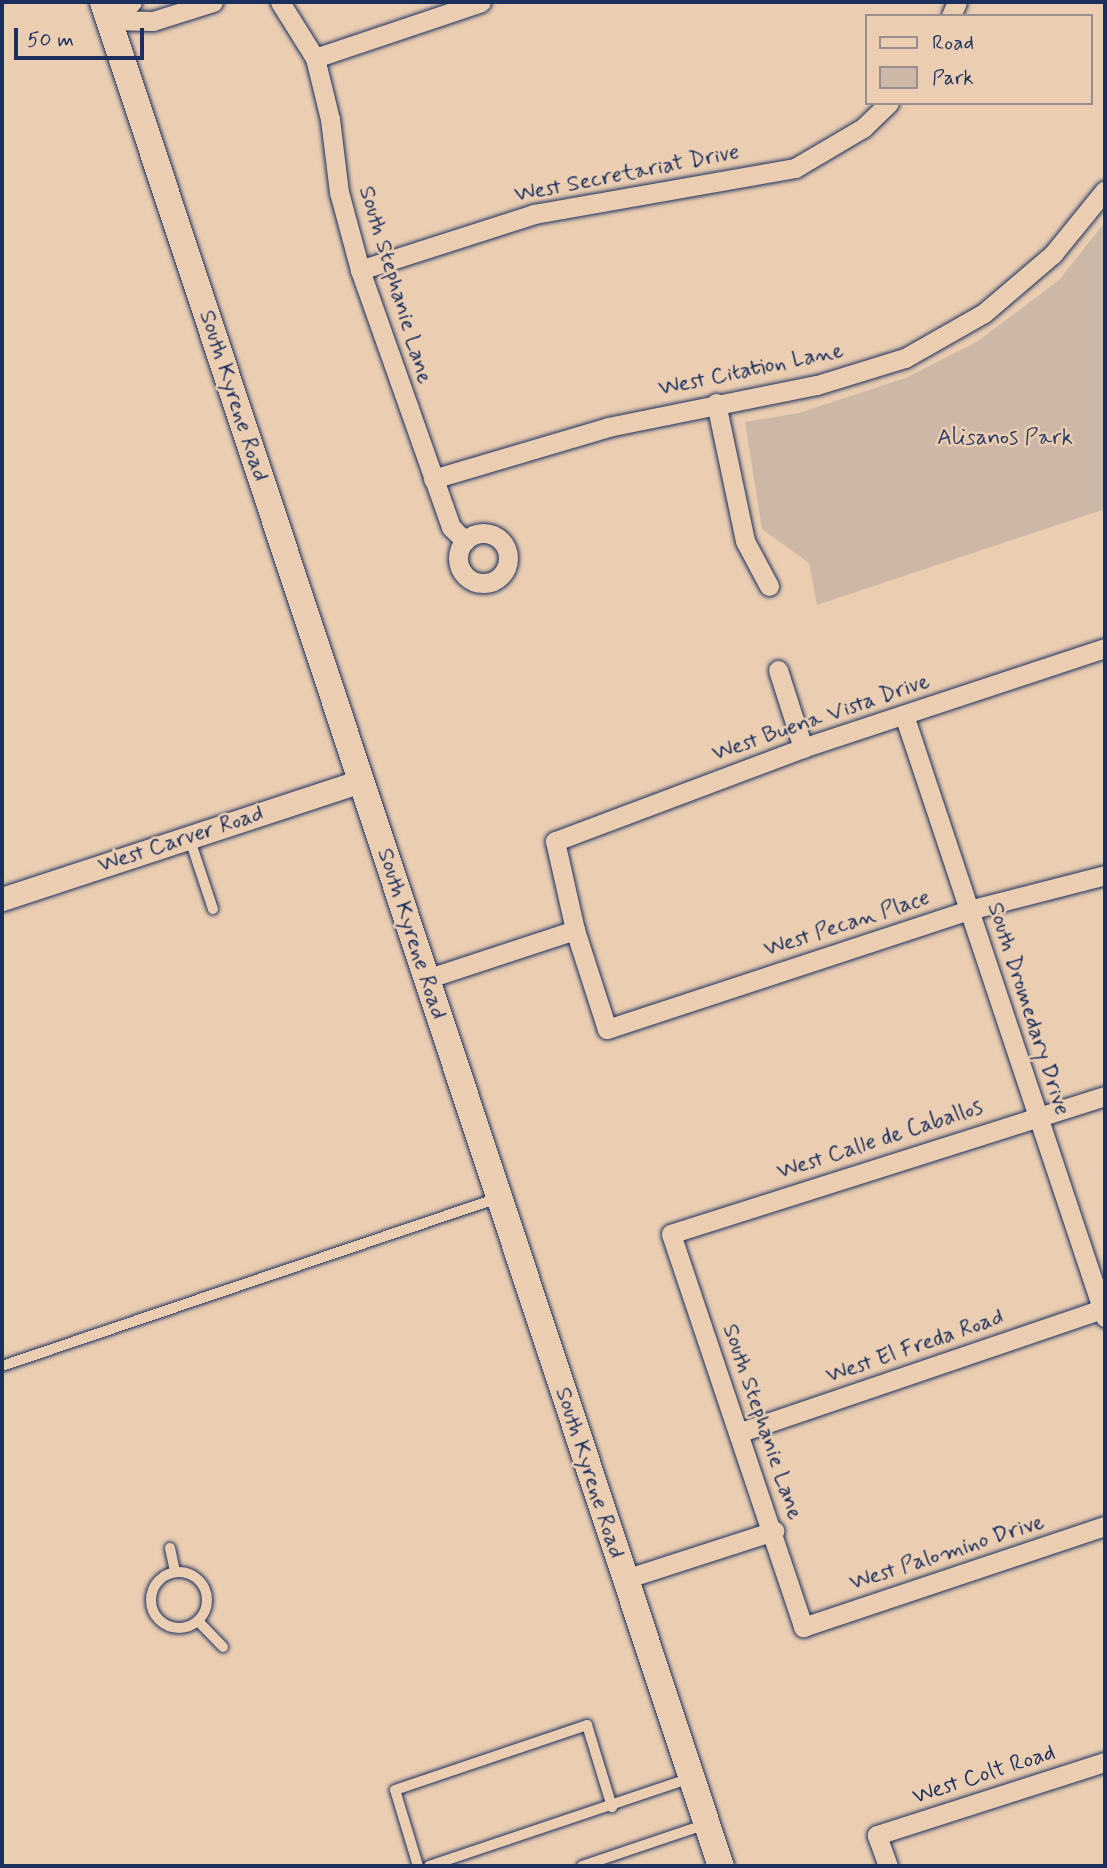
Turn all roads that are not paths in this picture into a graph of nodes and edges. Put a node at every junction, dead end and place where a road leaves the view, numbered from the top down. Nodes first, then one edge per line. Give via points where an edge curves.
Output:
1 (132, 2) edge
2 (213, 2) edge
3 (280, 2) edge
4 (481, 2) edge
5 (106, 11) edge
6 (315, 58) junction
7 (887, 105) edge
8 (1105, 190) edge
9 (360, 270) junction
10 (716, 403) junction
11 (433, 479) junction
12 (465, 541) dead end
13 (769, 586) dead end
14 (1105, 648) edge
15 (778, 670) dead end
16 (904, 715) junction
17 (803, 748) junction
18 (360, 781) junction
19 (189, 837) junction
20 (1105, 875) edge
21 (2, 899) edge
22 (213, 909) dead end
23 (969, 910) junction
24 (575, 930) junction
25 (426, 979) junction
26 (1105, 1096) edge
27 (1038, 1115) junction
28 (498, 1198) junction
29 (671, 1234) joint
30 (1104, 1312) edge
31 (2, 1366) edge
32 (741, 1432) junction
33 (1105, 1526) edge
34 (774, 1531) junction
35 (170, 1549) dead end
36 (175, 1571) junction
37 (625, 1579) junction
38 (198, 1621) junction
39 (803, 1627) joint
40 (223, 1647) dead end
41 (1105, 1762) edge
42 (691, 1778) junction
43 (612, 1807) junction
44 (707, 1824) junction
45 (418, 1866) edge
46 (429, 1866) edge
47 (582, 1866) edge
48 (721, 1866) edge
49 (888, 1866) edge

1 - 5 street
2 - 5 street via 153,21
3 - 6 street, South Stephanie Lane
4 - 6 street
5 - 18 main road, South Kyrene Road
6 - 9 street, South Stephanie Lane via 330,118 339,192
7 - 9 street, West Secretariat Drive via 863,128 795,168 534,214
8 - 10 street, West Citation Lane via 1053,254 984,313 905,358 817,385
9 - 11 street, South Stephanie Lane
10 - 11 street, West Citation Lane via 608,427
10 - 13 street via 745,541
11 - 12 street, South Stephanie Lane via 451,527
14 - 16 street, West Buena Vista Drive
15 - 17 street
16 - 17 street, West Buena Vista Drive
16 - 23 street, South Dromedary Drive
17 - 24 street, West Buena Vista Drive via 555,841
18 - 19 street, West Carver Road
18 - 25 main road, South Kyrene Road
19 - 21 street, West Carver Road
19 - 22 lane
20 - 23 street, West Pecan Place
23 - 24 street, West Pecan Place via 607,1029
23 - 27 street, South Dromedary Drive
24 - 25 street
25 - 28 main road, South Kyrene Road
26 - 27 street, West Calle de Caballos
27 - 29 street, West Calle de Caballos
27 - 30 street, South Dromedary Drive
28 - 31 lane
28 - 37 main road, South Kyrene Road
29 - 32 street, South Stephanie Lane
30 - 32 street, West El Freda Road
32 - 34 street, South Stephanie Lane
33 - 39 street, West Palomino Drive
34 - 37 street
34 - 39 street, South Stephanie Lane
35 - 36 lane
36 - 38 lane via 198,1577 207,1591 207,1607
36 - 38 lane via 153,1588 156,1616 181,1628
37 - 42 main road, South Kyrene Road
38 - 40 lane
41 - 49 street, West Colt Road via 877,1835
42 - 43 lane
42 - 44 main road, South Kyrene Road
43 - 45 lane via 587,1726 395,1790
43 - 46 lane
44 - 47 lane
44 - 48 main road, South Kyrene Road

